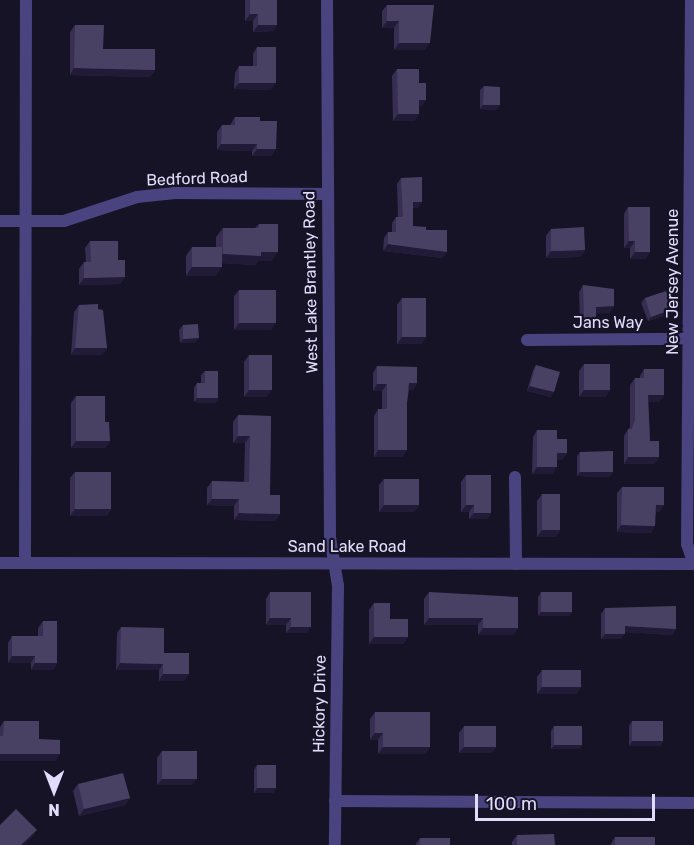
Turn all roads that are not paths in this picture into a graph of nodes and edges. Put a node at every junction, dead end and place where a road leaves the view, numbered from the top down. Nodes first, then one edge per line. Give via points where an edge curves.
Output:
1 (26, 0) edge
2 (327, 0) edge
3 (691, 0) edge
4 (327, 194) junction
5 (0, 221) edge
6 (25, 221) junction
7 (690, 339) junction
8 (527, 340) dead end
9 (515, 477) dead end
10 (0, 563) edge
11 (25, 563) junction
12 (334, 563) junction
13 (516, 564) junction
14 (694, 564) edge
15 (335, 801) junction
16 (694, 803) edge
17 (335, 845) edge

1 - 6 street
2 - 4 street, West Lake Brantley Road
3 - 7 street, New Jersey Avenue
4 - 6 street, Bedford Road via 173,193 137,197 64,221
4 - 12 street, West Lake Brantley Road via 330,537
5 - 6 street, Bedford Road
6 - 11 street
7 - 8 street, Jans Way
7 - 14 street, New Jersey Avenue via 687,544
9 - 13 street
10 - 11 street, Sand Lake Road
11 - 12 street, Sand Lake Road
12 - 13 street, Sand Lake Road
12 - 15 street, Hickory Drive via 338,586
13 - 14 street, Sand Lake Road
15 - 16 street
15 - 17 street, Hickory Drive

